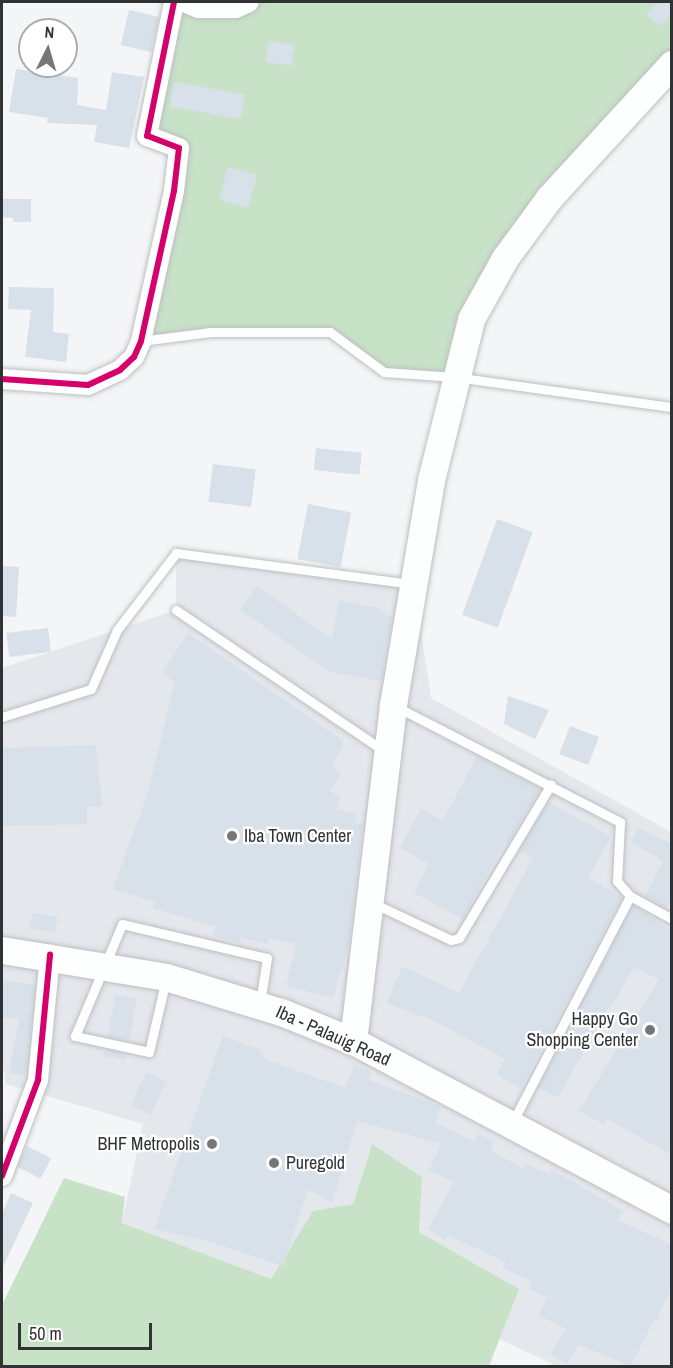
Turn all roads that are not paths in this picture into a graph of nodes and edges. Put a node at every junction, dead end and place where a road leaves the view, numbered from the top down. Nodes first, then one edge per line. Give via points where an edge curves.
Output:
1 (174, 2) edge
2 (184, 2) edge
3 (249, 2) edge
4 (672, 64) edge
5 (141, 341) junction
6 (455, 377) junction
7 (2, 380) edge
8 (672, 407) edge
9 (414, 584) junction
10 (176, 610) dead end
11 (393, 705) junction
12 (2, 717) edge
13 (387, 753) junction
14 (551, 784) junction
15 (630, 896) junction
16 (371, 902) junction
17 (672, 919) edge
18 (2, 950) edge
19 (50, 955) junction
20 (103, 965) junction
21 (166, 977) junction
22 (260, 1004) junction
23 (353, 1041) junction
24 (509, 1128) junction
25 (2, 1176) edge
26 (672, 1210) edge

1 - 5 street via 147,136 179,148 174,191
2 - 3 street via 198,8 236,8
4 - 6 main road via 549,198 505,258 471,319
5 - 6 lane via 210,332 330,332 384,372
5 - 7 street via 134,357 120,370 88,385
6 - 8 lane
6 - 9 main road via 431,480
9 - 11 main road
9 - 12 lane via 176,553 117,630 91,689
10 - 13 lane
11 - 13 main road
11 - 14 lane
13 - 16 main road
14 - 15 lane via 620,822 617,881
14 - 16 lane via 459,938 451,940
15 - 17 lane
15 - 24 lane
16 - 23 main road
18 - 19 main road, Iba - Palauig Road
19 - 20 main road, Iba - Palauig Road
19 - 25 street via 38,1080
20 - 21 main road, Iba - Palauig Road
20 - 21 lane via 75,1036 149,1052
20 - 22 lane via 122,924 267,958
21 - 22 main road, Iba - Palauig Road
22 - 23 main road, Iba - Palauig Road
23 - 24 main road, Iba - Palauig Road
24 - 26 main road, Iba - Palauig Road

